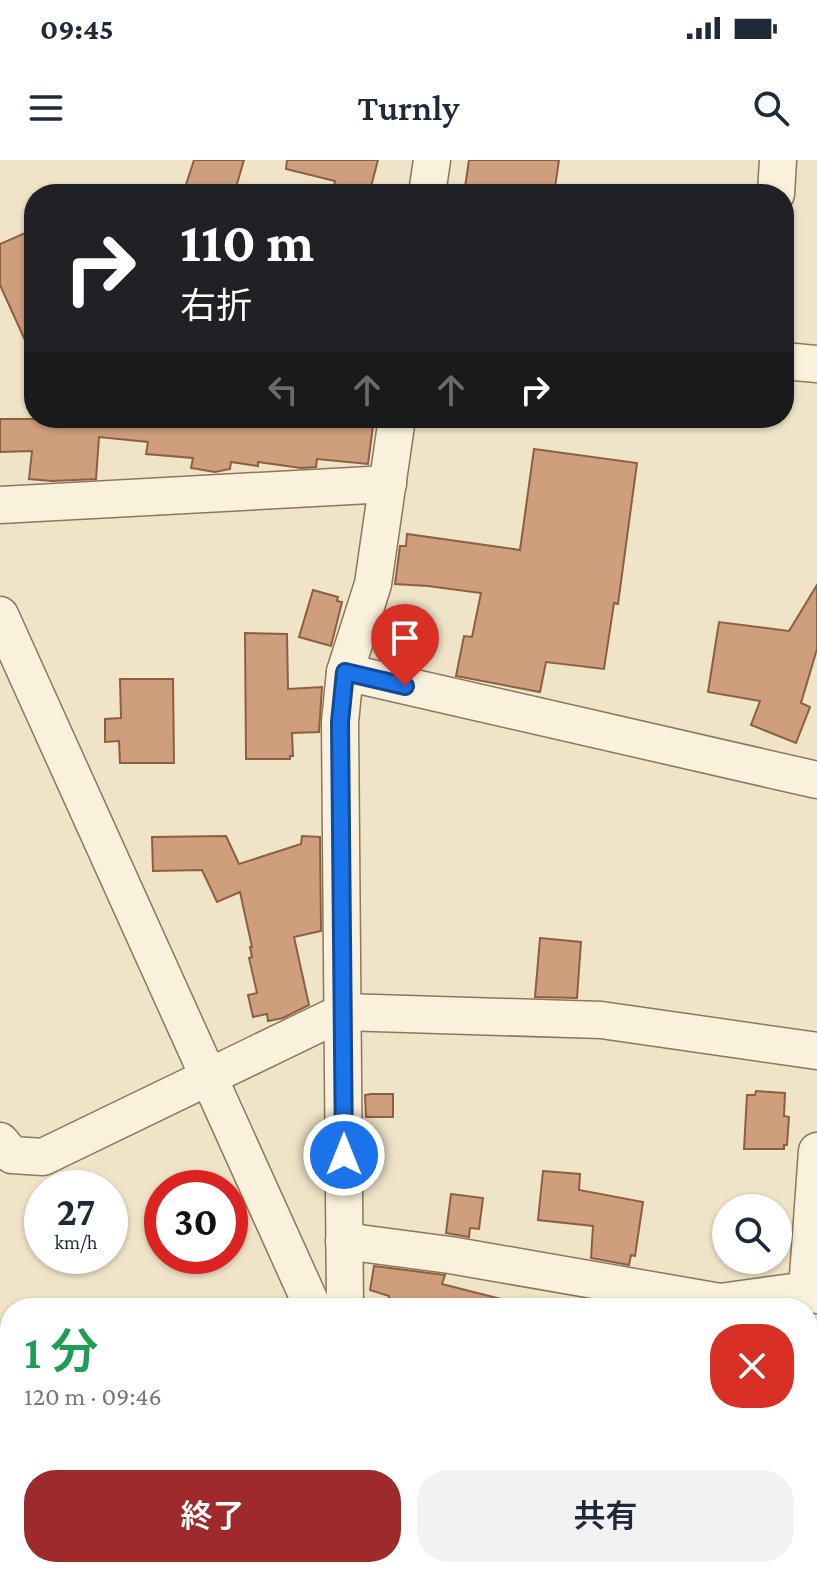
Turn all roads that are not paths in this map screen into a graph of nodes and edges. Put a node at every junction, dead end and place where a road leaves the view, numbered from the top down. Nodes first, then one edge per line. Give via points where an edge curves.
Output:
1 (432, 160) edge
2 (778, 160) edge
3 (428, 184) edge
4 (777, 184) edge
5 (794, 362) edge
6 (817, 364) edge
7 (396, 428) edge
8 (388, 484) junction
9 (0, 505) edge
10 (0, 615) edge
11 (345, 672) junction
12 (817, 780) edge
13 (343, 1012) junction
14 (817, 1051) edge
15 (208, 1080) junction
16 (0, 1141) edge
17 (817, 1151) edge
18 (344, 1241) junction
19 (812, 1292) edge
20 (308, 1298) edge
21 (345, 1298) edge
22 (697, 1298) edge
23 (757, 1298) edge

1 - 3 street
2 - 4 street
5 - 6 street
7 - 8 street
8 - 9 street
8 - 11 street via 373,584
10 - 15 street
11 - 12 street
11 - 13 street via 340,722
13 - 14 street via 601,1020
13 - 15 street
13 - 18 street
15 - 16 street via 43,1157 12,1155
15 - 20 street
17 - 19 street
18 - 21 street
18 - 22 street
19 - 23 street

